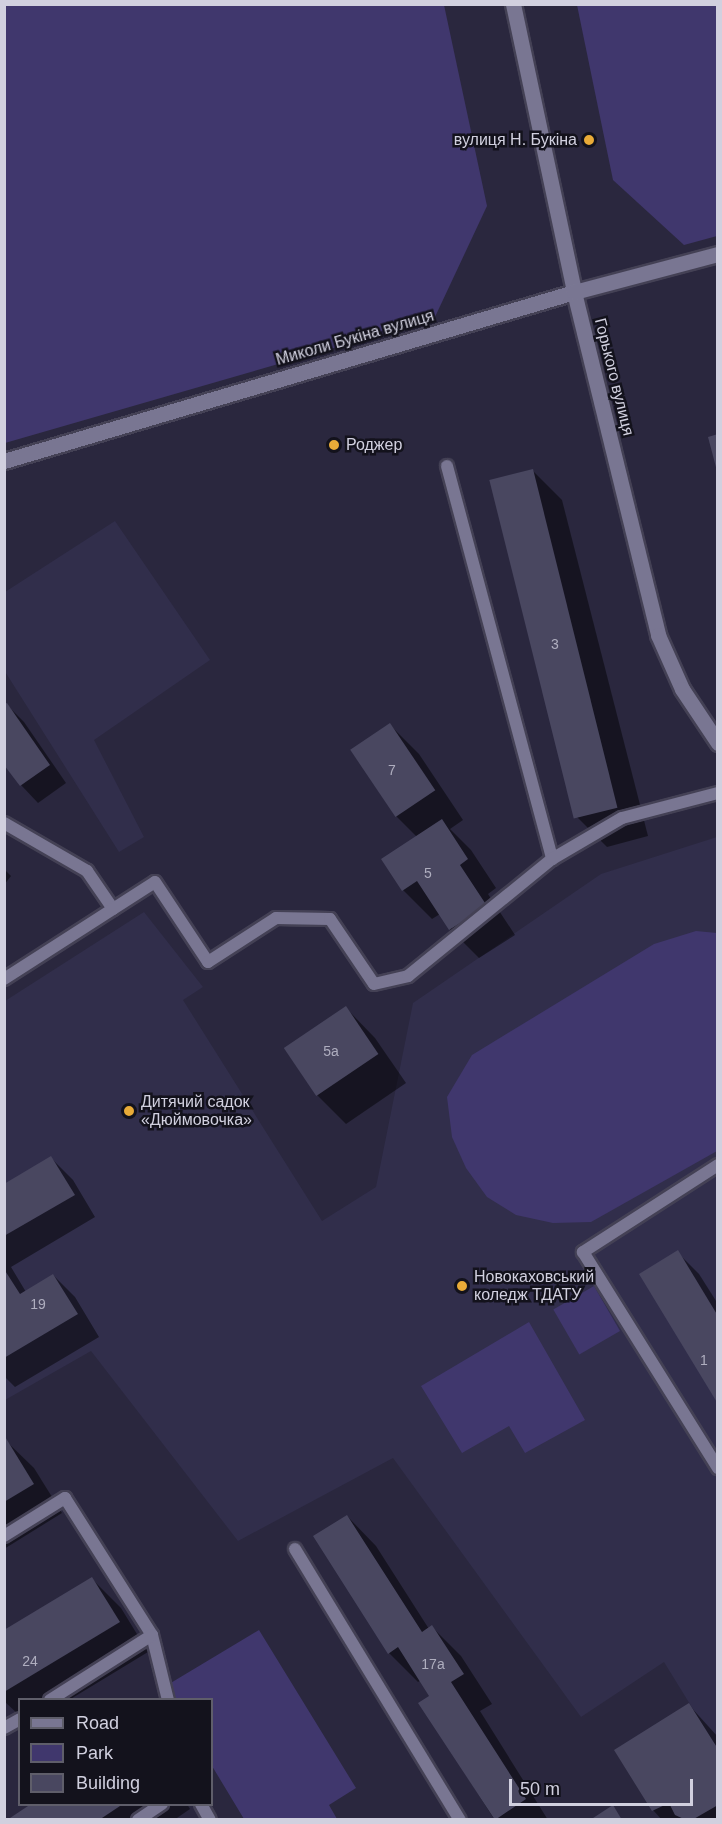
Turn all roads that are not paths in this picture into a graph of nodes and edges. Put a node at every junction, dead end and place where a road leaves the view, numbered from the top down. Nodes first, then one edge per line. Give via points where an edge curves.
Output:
1 (513, 4) edge
2 (717, 254) edge
3 (574, 292) junction
4 (4, 461) edge
5 (447, 466) dead end
6 (717, 743) edge
7 (717, 793) edge
8 (4, 823) edge
9 (552, 859) junction
10 (112, 909) junction
11 (4, 979) edge
12 (717, 1165) edge
13 (717, 1468) edge
14 (4, 1536) edge
15 (295, 1549) dead end
16 (152, 1635) junction
17 (53, 1698) edge
18 (168, 1698) edge
19 (18, 1720) edge
20 (4, 1728) edge
21 (159, 1806) edge
22 (202, 1806) edge
23 (138, 1820) edge
24 (210, 1820) edge
25 (459, 1820) edge

1 - 3 street, Горького вулиця
2 - 3 street, Миколи Букіна вулиця
3 - 4 street, Миколи Букіна вулиця
3 - 6 street, Горького вулиця via 658,635 682,689
5 - 9 lane
7 - 9 lane via 622,818
8 - 10 lane via 87,871
9 - 10 lane via 408,976 374,984 330,919 276,918 208,962 155,882
10 - 11 lane
12 - 13 lane via 583,1252
14 - 16 lane via 65,1498
15 - 25 lane
16 - 17 lane
16 - 18 lane
19 - 20 lane
21 - 23 lane
22 - 24 lane

